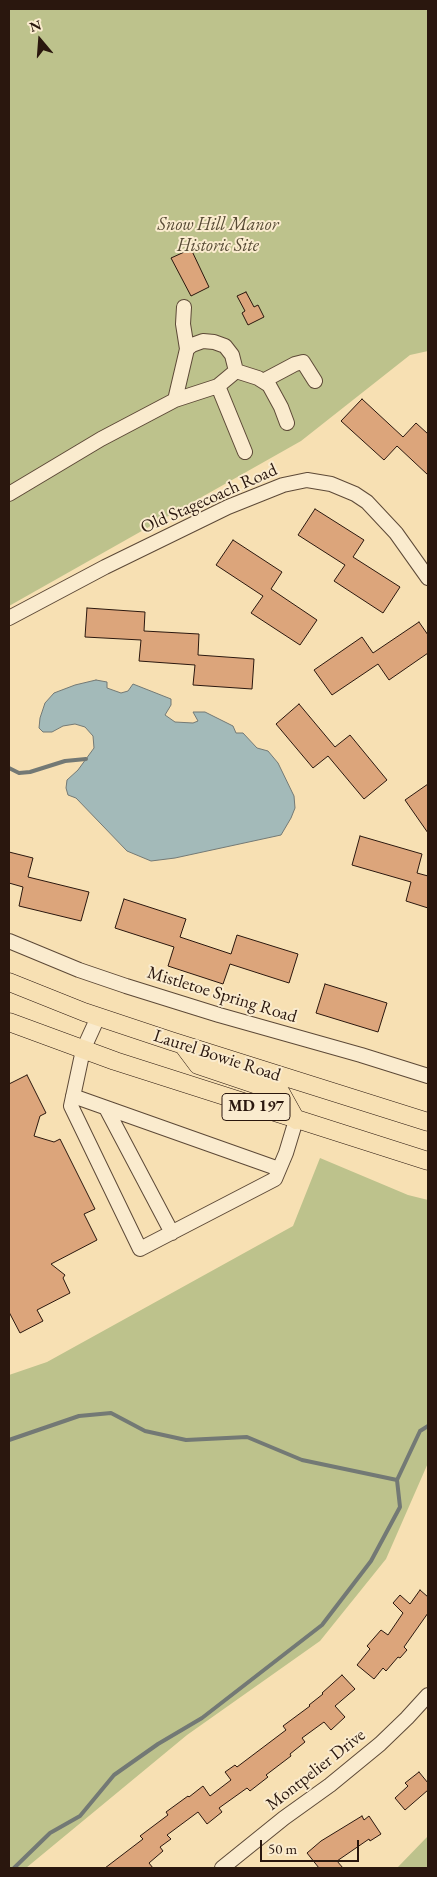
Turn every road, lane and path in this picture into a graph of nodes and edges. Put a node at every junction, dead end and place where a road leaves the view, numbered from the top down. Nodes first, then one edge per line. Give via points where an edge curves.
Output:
1 (184, 307) dead end
2 (187, 349) junction
3 (236, 371) junction
4 (263, 381) junction
5 (315, 381) dead end
6 (218, 386) junction
7 (175, 400) junction
8 (287, 423) dead end
9 (245, 452) dead end
10 (9, 494) edge
11 (428, 578) edge
12 (9, 618) edge
13 (9, 941) edge
14 (9, 982) edge
15 (98, 1017) junction
16 (9, 1022) edge
17 (183, 1045) junction
18 (83, 1050) junction
19 (428, 1076) edge
20 (73, 1096) junction
21 (106, 1108) junction
22 (296, 1120) junction
23 (428, 1122) edge
24 (428, 1161) edge
25 (279, 1169) junction
26 (172, 1233) junction
27 (428, 1696) edge
28 (222, 1868) edge

1 - 2 street
2 - 3 street via 203,341 225,346 232,355
2 - 7 street
3 - 4 street
3 - 6 street
4 - 5 street via 303,362
4 - 8 street via 282,407
6 - 7 street
6 - 9 street
7 - 10 street via 101,439
11 - 12 street, Old Stagecoach Road via 396,533 367,502 331,484 307,480 283,485 228,507
13 - 19 street, Mistletoe Spring Road via 126,986
14 - 15 main road, Laurel Bowie Road / MD 197
15 - 17 main road, Laurel Bowie Road / MD 197
15 - 18 street
16 - 18 main road, Laurel Bowie Road / MD 197
17 - 22 main road via 198,1065 280,1093
17 - 23 main road, Laurel Bowie Road / MD 197
18 - 20 street
18 - 22 main road, Laurel Bowie Road / MD 197
20 - 21 street
20 - 26 street via 71,1106 140,1249
21 - 25 street
21 - 26 street
22 - 24 main road, Laurel Bowie Road / MD 197
22 - 25 street
25 - 26 street via 275,1179
27 - 28 street, Montpelier Drive via 366,1756

